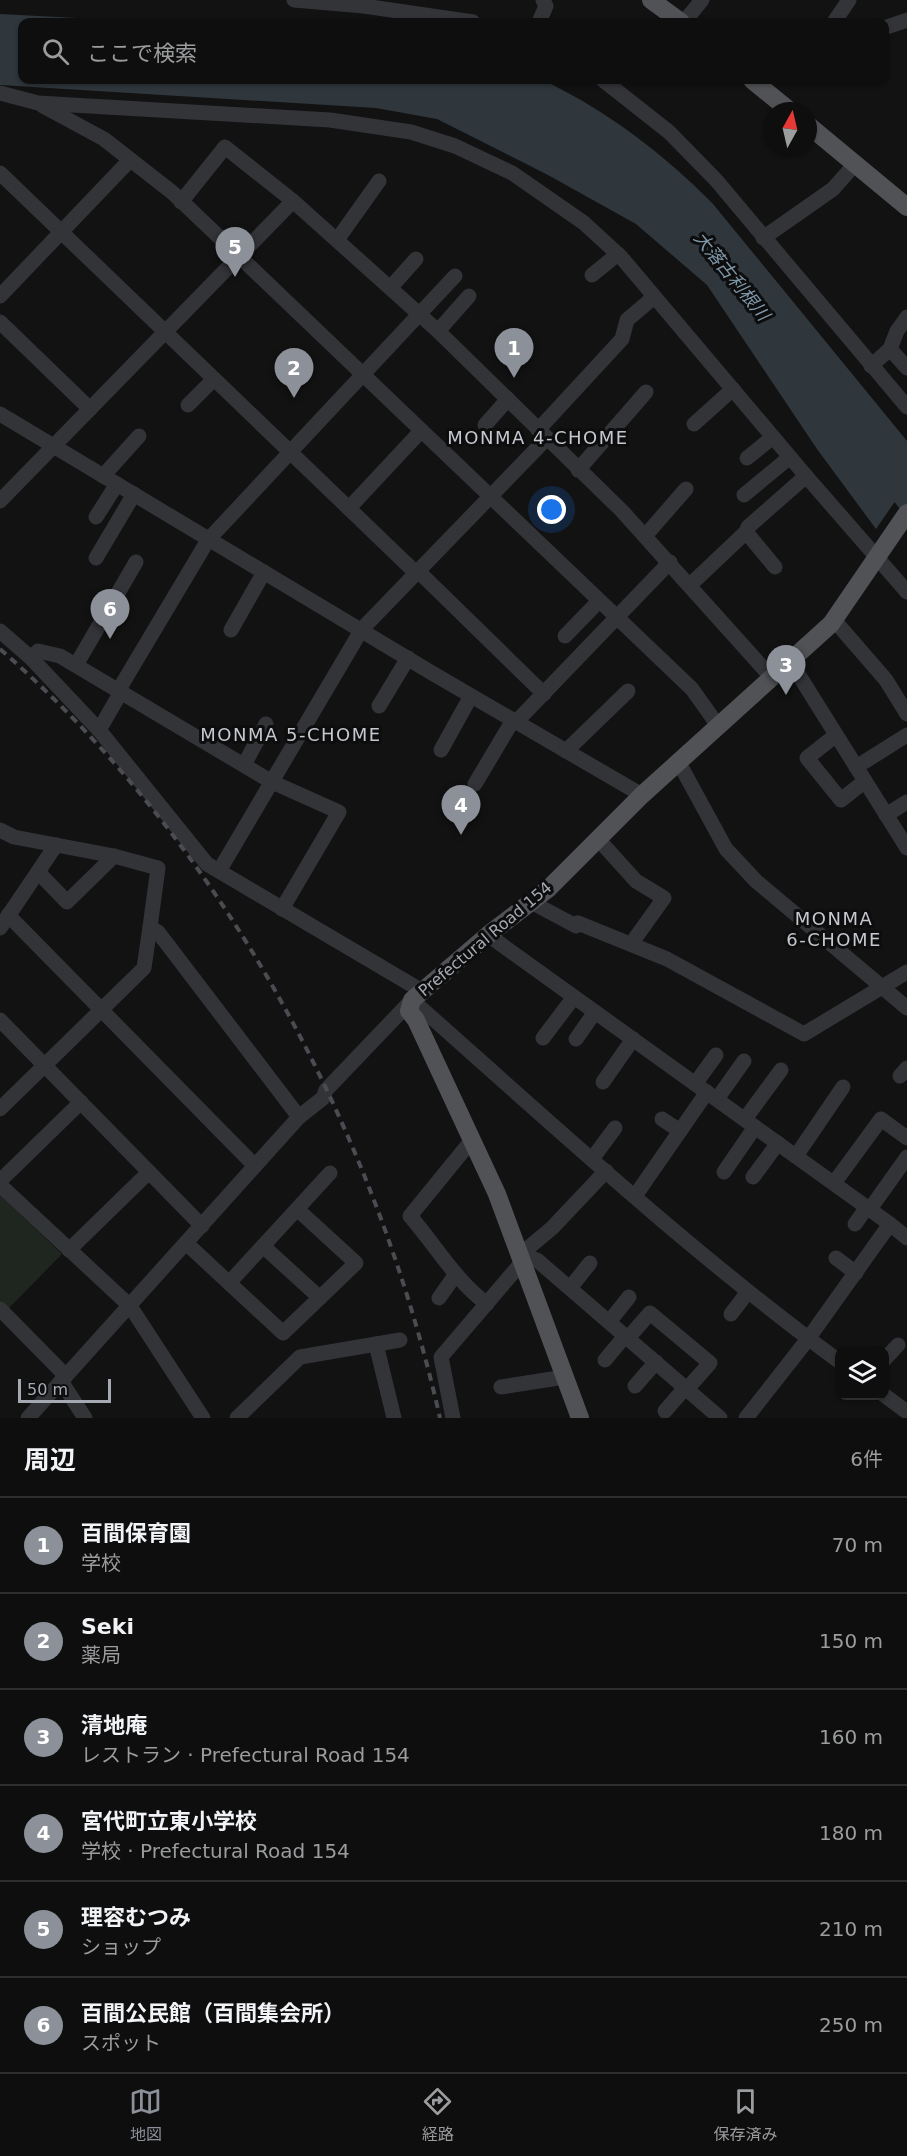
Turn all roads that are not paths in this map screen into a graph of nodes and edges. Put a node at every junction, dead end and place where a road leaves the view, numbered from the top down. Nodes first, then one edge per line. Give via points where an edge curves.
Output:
1 (294, 0) edge
2 (543, 0) edge
3 (651, 0) edge
4 (702, 0) edge
5 (849, 0) edge
6 (446, 18) edge
7 (541, 18) edge
8 (677, 18) edge
9 (686, 18) edge
10 (837, 18) edge
11 (907, 20) edge
12 (889, 27) edge
13 (608, 84) edge
14 (757, 84) edge
15 (0, 93) edge
16 (779, 102) edge
17 (38, 104) junction
18 (817, 132) edge
19 (130, 160) junction
20 (855, 164) junction
21 (0, 173) edge
22 (379, 181) dead end
23 (293, 201) junction
24 (181, 202) junction
25 (907, 207) edge
26 (60, 232) junction
27 (763, 238) junction
28 (337, 240) junction
29 (618, 254) junction
30 (238, 256) junction
31 (416, 260) dead end
32 (591, 275) dead end
33 (455, 276) dead end
34 (391, 287) junction
35 (0, 296) edge
36 (469, 296) dead end
37 (654, 297) junction
38 (421, 315) junction
39 (907, 318) edge
40 (0, 322) edge
41 (438, 331) junction
42 (164, 332) junction
43 (890, 349) junction
44 (871, 366) junction
45 (907, 368) edge
46 (363, 376) junction
47 (214, 379) junction
48 (733, 389) junction
49 (646, 392) dead end
50 (508, 399) junction
51 (188, 405) dead end
52 (907, 407) edge
53 (90, 409) junction
54 (0, 414) edge
55 (694, 424) dead end
56 (485, 425) dead end
57 (422, 431) junction
58 (543, 434) junction
59 (139, 436) dead end
60 (773, 437) junction
61 (54, 446) junction
62 (291, 453) junction
63 (790, 457) junction
64 (747, 458) dead end
65 (578, 470) junction
66 (103, 476) junction
67 (806, 476) junction
68 (117, 484) junction
69 (686, 489) dead end
70 (134, 494) junction
71 (744, 495) dead end
72 (490, 496) junction
73 (0, 501) edge
74 (349, 508) junction
75 (907, 513) edge
76 (96, 517) dead end
77 (746, 532) junction
78 (645, 536) junction
79 (208, 540) junction
80 (876, 557) junction
81 (96, 558) dead end
82 (136, 562) dead end
83 (670, 562) junction
84 (775, 567) dead end
85 (264, 572) junction
86 (417, 572) junction
87 (690, 585) junction
88 (907, 592) edge
89 (599, 601) junction
90 (617, 618) junction
91 (834, 620) junction
92 (362, 629) junction
93 (231, 630) dead end
94 (0, 631) edge
95 (565, 636) dead end
96 (31, 658) junction
97 (408, 658) junction
98 (790, 661) junction
99 (76, 666) junction
100 (772, 678) junction
101 (628, 691) dead end
102 (120, 692) junction
103 (544, 694) junction
104 (471, 696) junction
105 (379, 706) dead end
106 (907, 714) edge
107 (514, 721) junction
108 (266, 724) dead end
109 (719, 727) junction
110 (99, 730) junction
111 (836, 735) junction
112 (907, 735) edge
113 (441, 750) dead end
114 (566, 751) junction
115 (679, 763) junction
116 (244, 765) junction
117 (856, 767) junction
118 (865, 781) junction
119 (272, 782) junction
120 (475, 784) dead end
121 (642, 795) junction
122 (907, 802) edge
123 (886, 815) junction
124 (0, 830) edge
125 (598, 839) junction
126 (56, 844) junction
127 (907, 848) edge
128 (114, 856) junction
129 (38, 872) junction
130 (219, 872) junction
131 (531, 902) junction
132 (282, 909) junction
133 (4, 921) edge
134 (150, 927) junction
135 (488, 935) junction
136 (631, 944) junction
137 (907, 972) edge
138 (883, 987) junction
139 (417, 995) junction
140 (574, 997) junction
141 (907, 1008) edge
142 (102, 1010) junction
143 (595, 1012) junction
144 (0, 1020) edge
145 (543, 1038) dead end
146 (576, 1039) dead end
147 (633, 1039) junction
148 (716, 1055) dead end
149 (744, 1061) dead end
150 (44, 1065) junction
151 (781, 1070) dead end
152 (603, 1082) dead end
153 (843, 1087) dead end
154 (706, 1092) junction
155 (81, 1102) junction
156 (0, 1109) edge
157 (299, 1117) junction
158 (662, 1119) dead end
159 (750, 1123) junction
160 (615, 1128) dead end
161 (680, 1131) junction
162 (907, 1138) edge
163 (472, 1140) junction
164 (778, 1143) junction
165 (796, 1156) junction
166 (907, 1157) edge
167 (592, 1159) junction
168 (255, 1166) junction
169 (606, 1171) junction
170 (149, 1172) junction
171 (724, 1172) dead end
172 (330, 1173) dead end
173 (753, 1178) dead end
174 (0, 1183) edge
175 (834, 1183) junction
176 (634, 1196) junction
177 (869, 1208) junction
178 (297, 1209) junction
179 (855, 1224) dead end
180 (890, 1224) junction
181 (202, 1226) junction
182 (907, 1238) edge
183 (186, 1243) junction
184 (263, 1246) junction
185 (69, 1250) junction
186 (522, 1258) junction
187 (836, 1258) dead end
188 (590, 1263) dead end
189 (856, 1273) junction
190 (456, 1274) junction
191 (229, 1283) junction
192 (570, 1288) junction
193 (747, 1293) junction
194 (629, 1297) dead end
195 (320, 1298) junction
196 (439, 1298) dead end
197 (487, 1304) junction
198 (130, 1306) junction
199 (0, 1309) edge
200 (731, 1314) dead end
201 (609, 1322) junction
202 (627, 1337) junction
203 (808, 1339) junction
204 (400, 1340) dead end
205 (376, 1344) junction
206 (898, 1345) dead end
207 (889, 1355) edge
208 (835, 1358) edge
209 (605, 1360) dead end
210 (656, 1362) junction
211 (565, 1377) junction
212 (64, 1379) junction
213 (635, 1386) dead end
214 (501, 1387) dead end
215 (686, 1388) junction
216 (889, 1398) edge
217 (665, 1411) dead end
218 (907, 1412) edge
219 (715, 1416) edge
220 (28, 1418) edge
221 (85, 1418) edge
222 (203, 1418) edge
223 (237, 1418) edge
224 (394, 1418) edge
225 (453, 1418) edge
226 (580, 1418) edge
227 (746, 1418) edge

1 - 6 street
2 - 7 street via 546,6
3 - 8 main road
4 - 9 street
5 - 10 street
11 - 12 street
13 - 27 street via 702,164
14 - 16 main road
15 - 17 street
17 - 19 street via 104,139
17 - 29 street via 330,120 411,132 455,146 512,173 551,198
18 - 20 main road
19 - 24 street
19 - 26 street
20 - 25 main road
20 - 27 street via 833,189
21 - 26 street
22 - 28 street
23 - 24 street via 225,147
23 - 28 street
23 - 30 street
24 - 30 street
26 - 35 street
26 - 42 street
27 - 44 street
28 - 34 street
29 - 32 street
29 - 37 street
30 - 42 street
30 - 46 street
31 - 34 street
33 - 38 street
34 - 38 street
36 - 41 street
37 - 48 street
37 - 58 street via 627,320 622,339
38 - 41 street
38 - 46 street
39 - 43 street
40 - 53 street
41 - 50 street
42 - 47 street
42 - 53 street
43 - 44 street
43 - 45 street
44 - 52 street
46 - 57 street
46 - 62 street
47 - 51 street
47 - 62 street
48 - 55 street
48 - 60 street
49 - 65 street
50 - 56 street
50 - 58 street
53 - 61 street
54 - 61 street
57 - 72 street
57 - 74 street
58 - 65 street
58 - 72 street
59 - 66 street
60 - 63 street
60 - 64 street
61 - 66 street
61 - 73 street
62 - 74 street
62 - 79 street
63 - 67 street
63 - 71 street
65 - 78 street
66 - 68 street
67 - 77 street
67 - 80 street
68 - 70 street
68 - 76 street
69 - 78 street
70 - 79 street
70 - 81 street
72 - 86 street
72 - 89 street
74 - 86 street
75 - 80 main road, Prefectural Road 154
77 - 84 street
77 - 87 street
78 - 83 street
79 - 85 street
79 - 102 street
80 - 88 street
80 - 91 main road, Prefectural Road 154
82 - 99 street
83 - 87 street
83 - 90 street
85 - 92 street
85 - 93 street
86 - 92 street
86 - 103 street
87 - 100 street
89 - 90 street
89 - 95 street
90 - 103 street
90 - 109 street via 692,689
91 - 98 main road, Prefectural Road 154
91 - 106 street via 886,681
92 - 97 street
92 - 119 street
94 - 96 street
96 - 99 street via 38,651 60,656
96 - 110 street
97 - 104 street
97 - 105 street
98 - 100 main road, Prefectural Road 154
98 - 111 street
99 - 102 street
100 - 109 main road, Prefectural Road 154
101 - 114 street
102 - 110 street
102 - 116 street
103 - 107 street
104 - 107 street
104 - 113 street
107 - 114 street
107 - 120 street
108 - 116 street
109 - 115 main road, Prefectural Road 154
110 - 130 street via 207,864
111 - 117 street
111 - 118 street via 807,758 840,800
112 - 117 street
114 - 121 street
115 - 121 main road, Prefectural Road 154
115 - 138 street via 726,849 756,881
116 - 119 street
117 - 118 street
118 - 123 street
119 - 130 street
119 - 132 street via 339,812
121 - 125 main road, Prefectural Road 154
122 - 123 street
123 - 127 street
124 - 126 street via 14,837
125 - 131 main road, Prefectural Road 154
125 - 136 street via 636,880 664,898
126 - 128 street
126 - 129 street
128 - 129 street via 66,902
128 - 134 street via 158,868
129 - 133 street
130 - 132 street
131 - 135 main road, Prefectural Road 154
131 - 136 street via 576,926 578,923
132 - 139 street
133 - 142 street
134 - 142 street via 144,968
134 - 157 street via 158,932
135 - 139 main road, Prefectural Road 154
135 - 140 street
136 - 138 street via 667,959 804,1034
137 - 138 street
138 - 141 street
139 - 157 street via 326,1090 323,1098
139 - 163 main road, Prefectural Road 154 via 409,1011
139 - 167 street
140 - 143 street
140 - 145 street
142 - 150 street
142 - 168 street
143 - 146 street
143 - 147 street
144 - 150 street
147 - 152 street
147 - 154 street
148 - 154 street
149 - 154 street
150 - 155 street
150 - 156 street
151 - 159 street
153 - 165 street
154 - 159 street
154 - 161 street
155 - 170 street
155 - 174 street
157 - 168 street
158 - 161 street
159 - 164 street
159 - 171 street
160 - 167 street
161 - 176 street
162 - 175 street via 881,1119
163 - 186 main road, Prefectural Road 154
163 - 190 street via 410,1216
164 - 165 street
164 - 173 street
165 - 175 street
166 - 177 street
167 - 169 street
168 - 181 street
169 - 176 street
169 - 186 street
170 - 181 street
170 - 185 street
172 - 178 street
174 - 185 street
175 - 177 street
176 - 193 street
177 - 179 street
177 - 180 street
178 - 184 street
178 - 195 street via 356,1263
180 - 182 street
180 - 189 street
181 - 183 street
183 - 191 street
183 - 198 street
184 - 191 street
184 - 195 street
185 - 198 street
186 - 192 street via 537,1260
186 - 197 street
186 - 211 main road, Prefectural Road 154
187 - 189 street
188 - 192 street
189 - 203 street
190 - 196 street
190 - 197 street via 465,1287
191 - 195 street via 283,1333
192 - 201 street
193 - 200 street
193 - 203 street
194 - 201 street
197 - 225 street via 441,1357
198 - 212 street
198 - 222 street
199 - 212 street
201 - 202 street
202 - 209 street
202 - 210 street
202 - 215 street via 650,1313 710,1362
203 - 208 street
203 - 227 street
204 - 205 street
205 - 223 street via 300,1357
205 - 224 street
206 - 207 street
210 - 213 street
210 - 215 street
211 - 214 street
211 - 226 main road, Prefectural Road 154
212 - 220 street
212 - 221 street
215 - 217 street
215 - 219 street
216 - 218 street

